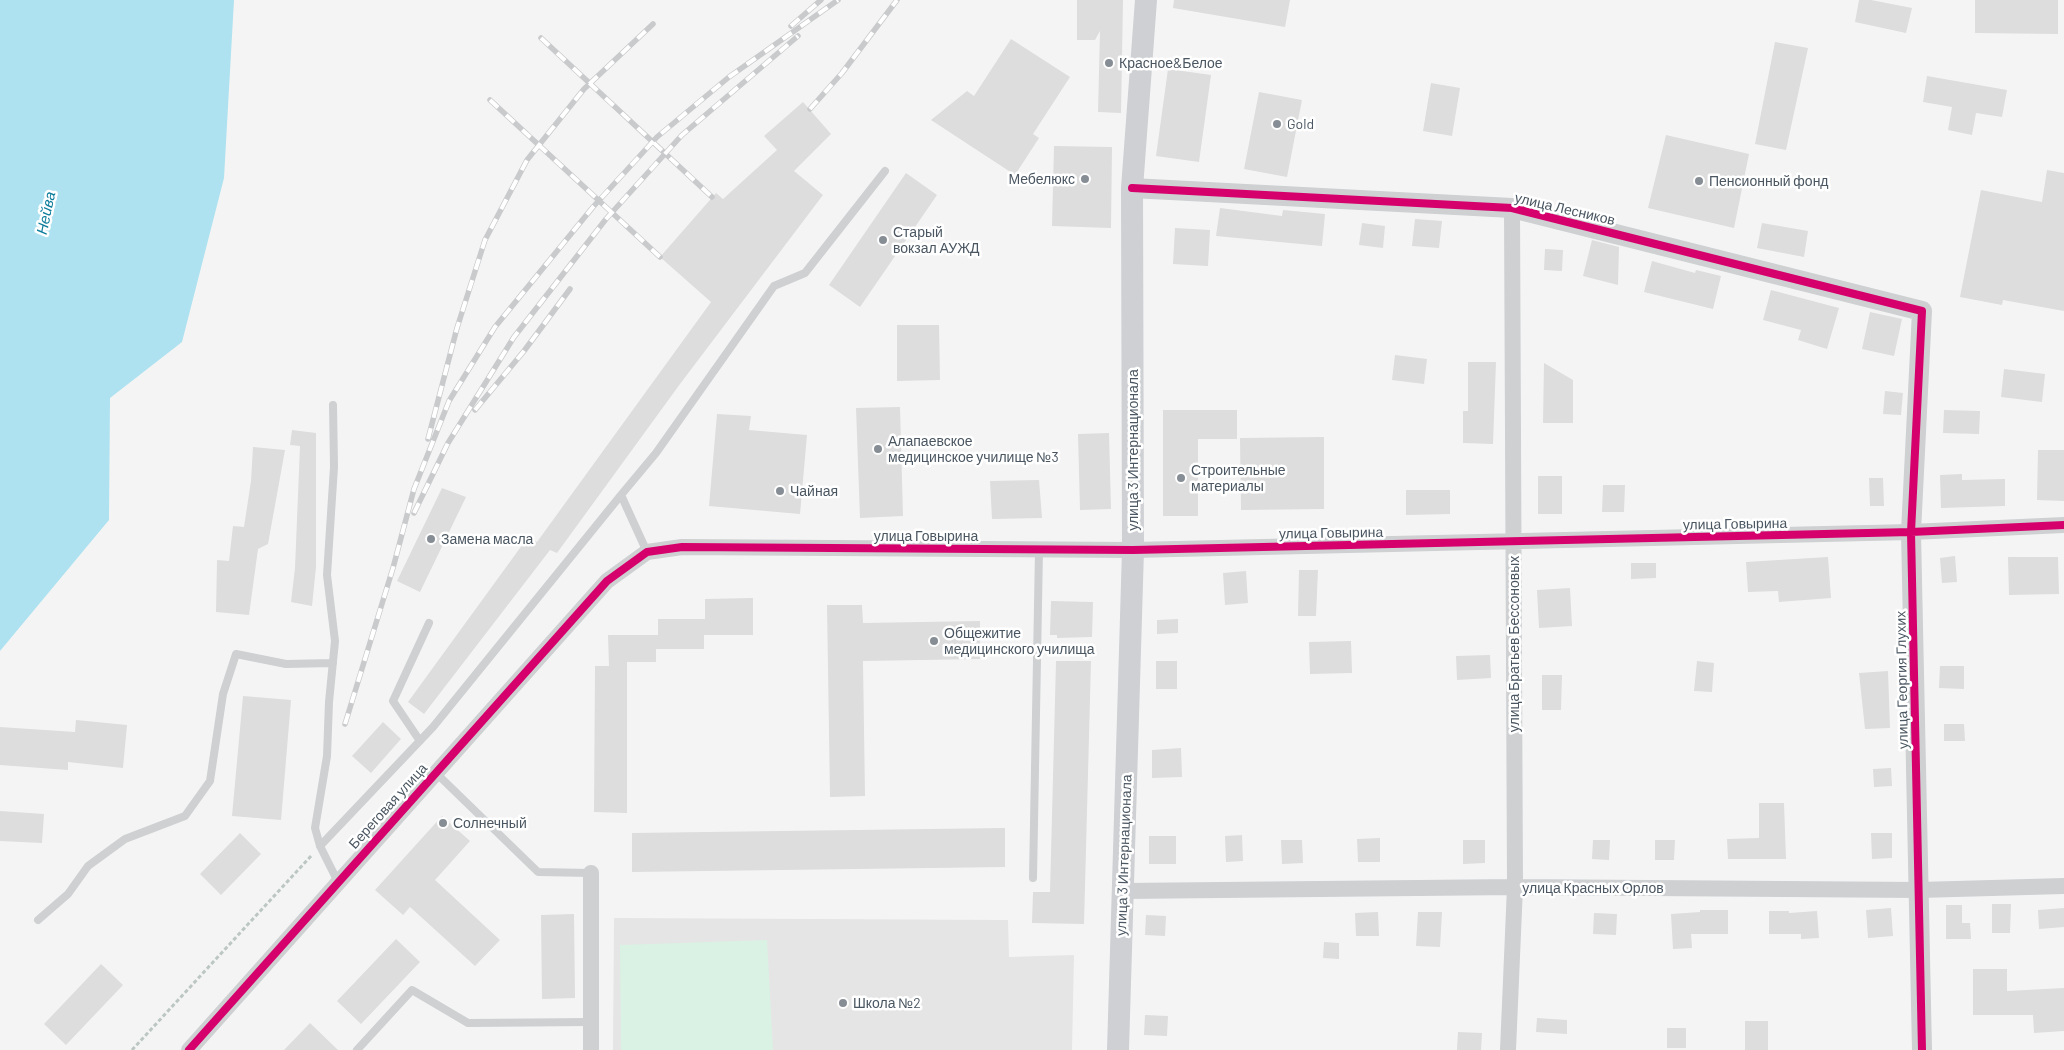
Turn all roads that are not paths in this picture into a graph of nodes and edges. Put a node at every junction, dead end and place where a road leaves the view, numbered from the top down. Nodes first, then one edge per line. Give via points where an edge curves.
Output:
1 (1146, 0) edge
2 (885, 170) dead end
3 (1132, 188) junction
4 (1512, 208) junction
5 (1922, 311) joint
6 (333, 405) dead end
7 (621, 495) junction
8 (2064, 525) edge
9 (1911, 532) junction
10 (1513, 541) junction
11 (1039, 550) junction
12 (1133, 550) junction
13 (647, 552) junction
14 (607, 581) joint
15 (430, 623) dead end
16 (333, 663) junction
17 (420, 741) junction
18 (435, 772) junction
19 (320, 846) junction
20 (591, 873) joint
21 (1033, 878) dead end
22 (338, 882) junction
23 (2064, 886) edge
24 (1515, 887) junction
25 (1919, 890) junction
26 (1123, 891) junction
27 (38, 920) dead end
28 (591, 1022) junction
29 (189, 1050) edge
30 (357, 1050) edge
31 (591, 1050) edge
32 (1118, 1050) edge
33 (1508, 1050) edge
34 (1922, 1050) edge

1 - 3 main road, улица 3 Интернационала
2 - 7 lane via 805,273 774,286 656,453
3 - 4 street, улица Лесников
3 - 12 main road, улица 3 Интернационала
4 - 5 street, улица Лесников
4 - 10 street, улица Братьев Бессоновых
5 - 9 street, улица Георгия Глухих
6 - 16 lane via 334,467 327,575 335,641
7 - 13 lane
7 - 17 lane
8 - 9 street, улица Говырина
9 - 10 street, улица Говырина
9 - 25 street, улица Георгия Глухих
10 - 12 street, улица Говырина
10 - 24 street, улица Братьев Бессоновых
11 - 12 street, улица Говырина
11 - 13 street, улица Говырина via 682,547
11 - 21 lane
12 - 26 main road, улица 3 Интернационала
13 - 14 street, улица Говырина
14 - 18 street, Береговая улица
15 - 17 lane via 393,701
16 - 19 lane via 327,756 315,828
16 - 27 lane via 286,664 236,654 223,694 210,781 185,816 125,839 88,866 68,894
17 - 19 lane
18 - 20 lane via 538,872
18 - 22 street, Береговая улица
19 - 22 lane
20 - 28 street
22 - 29 street, Береговая улица
23 - 25 street, улица Красных Орлов
24 - 25 street, улица Красных Орлов
24 - 26 street, улица Красных Орлов
24 - 33 street, улица Братьев Бессоновых
25 - 34 street, улица Георгия Глухих
26 - 32 main road, улица 3 Интернационала
28 - 30 lane via 468,1023 412,990
28 - 31 street

